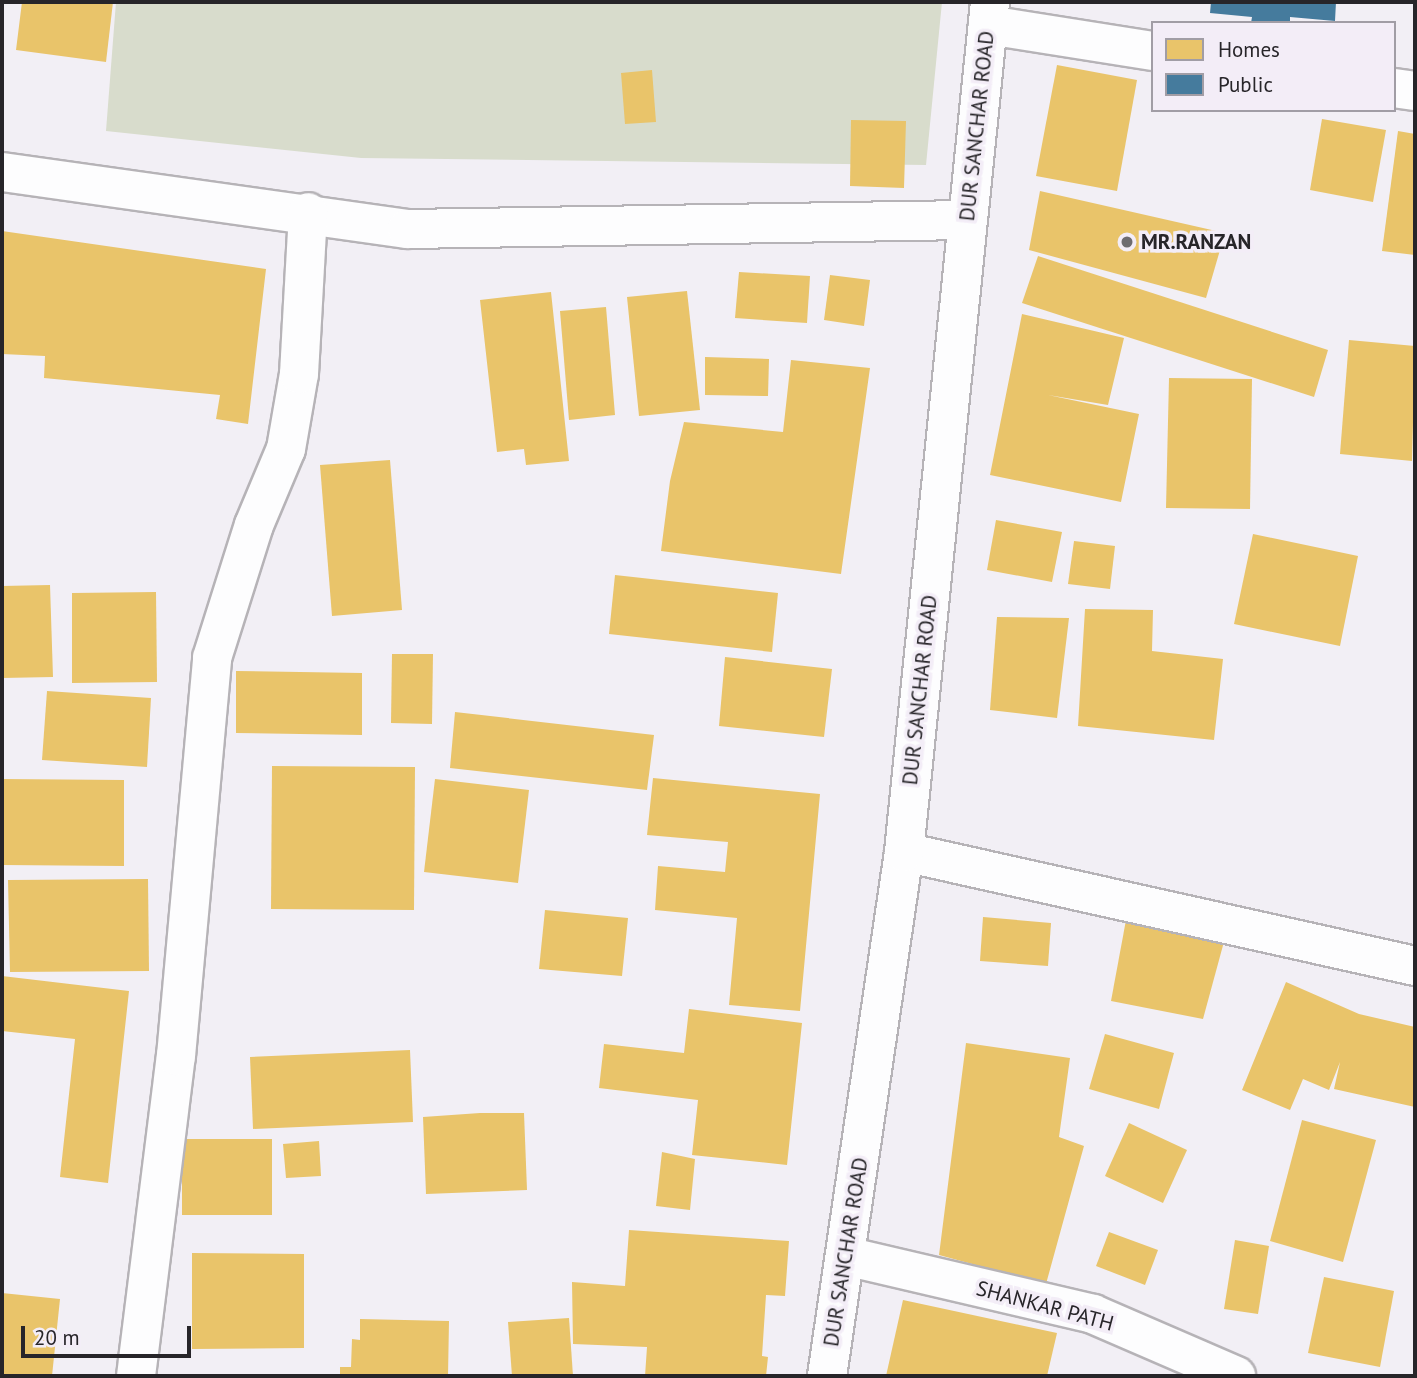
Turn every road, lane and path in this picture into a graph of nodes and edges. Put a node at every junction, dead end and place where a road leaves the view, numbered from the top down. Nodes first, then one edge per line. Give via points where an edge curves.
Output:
1 (989, 13) edge
2 (1151, 51) edge
3 (1396, 88) edge
4 (1415, 91) edge
5 (2, 172) edge
6 (309, 212) junction
7 (967, 220) junction
8 (904, 852) junction
9 (1415, 966) edge
10 (846, 1256) junction
11 (136, 1376) edge
12 (827, 1376) edge
13 (1236, 1376) edge

1 - 2 street
1 - 7 street, DUR SANCHAR ROAD
3 - 4 street
5 - 6 street
6 - 7 street via 407,229
6 - 11 street via 299,374 286,449 254,525 212,658 176,1056
7 - 8 street, DUR SANCHAR ROAD
8 - 9 street
8 - 10 street, DUR SANCHAR ROAD
10 - 12 street, DUR SANCHAR ROAD
10 - 13 street, SHANKAR PATH via 1093,1314

